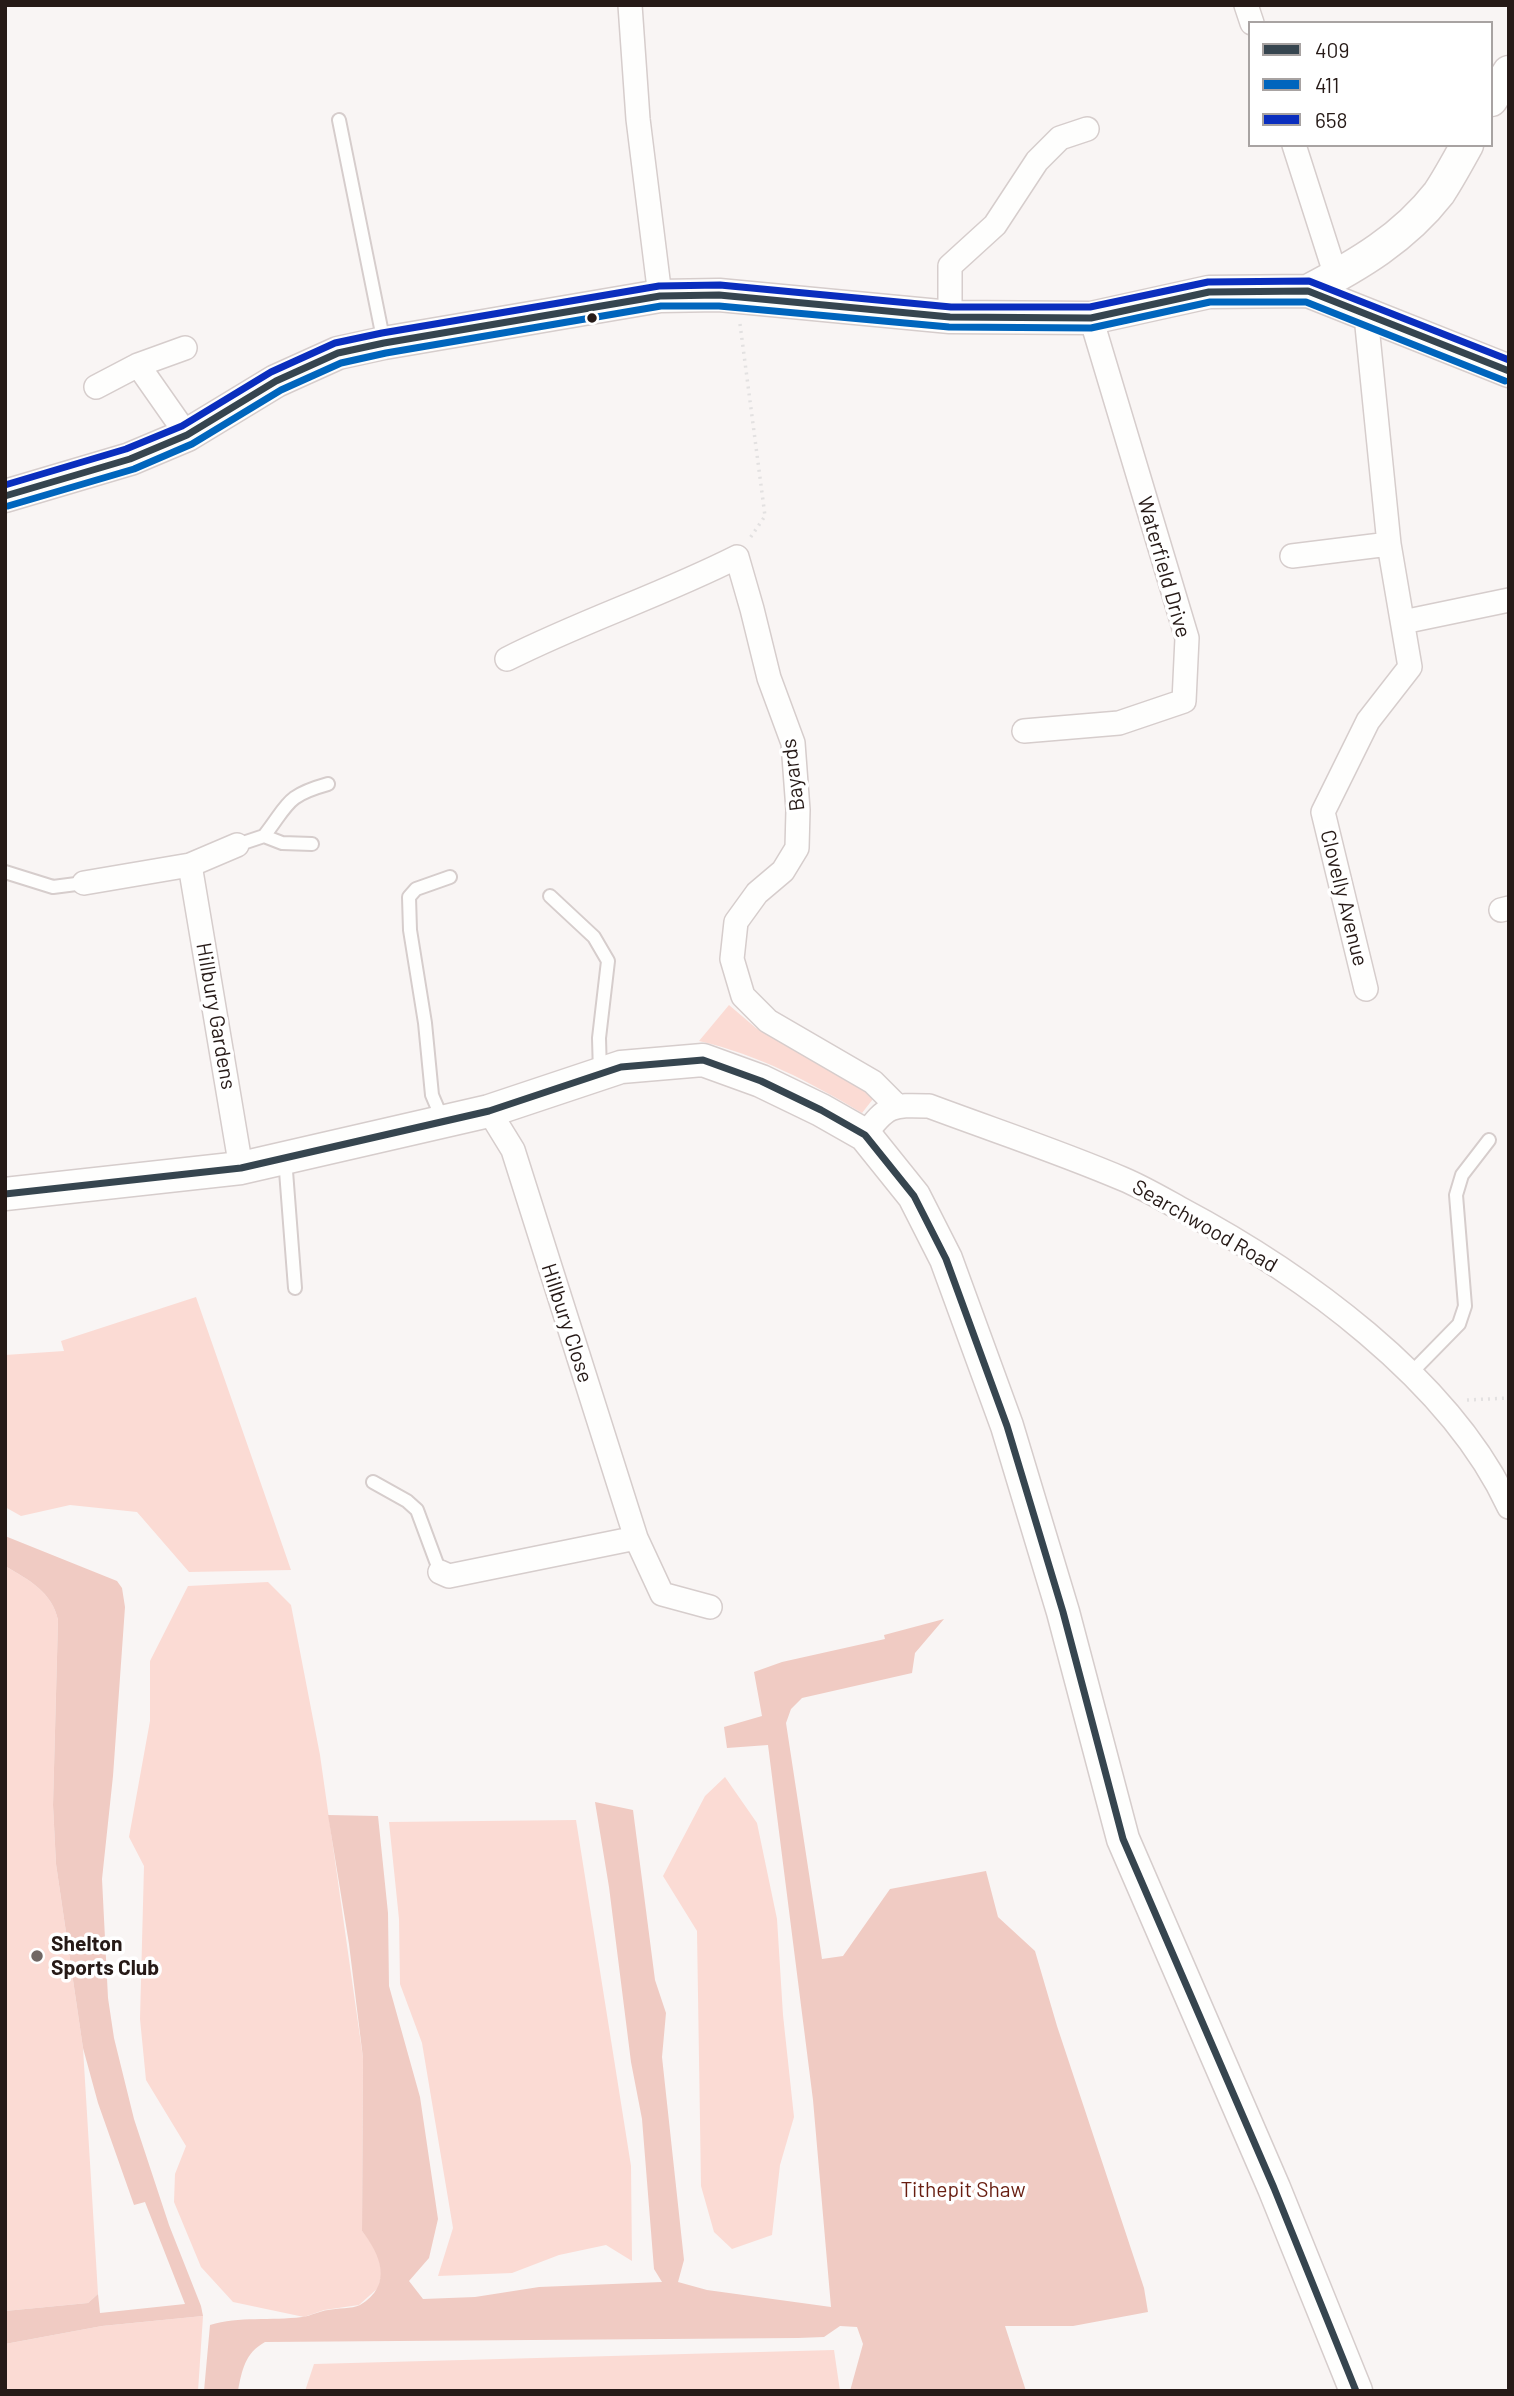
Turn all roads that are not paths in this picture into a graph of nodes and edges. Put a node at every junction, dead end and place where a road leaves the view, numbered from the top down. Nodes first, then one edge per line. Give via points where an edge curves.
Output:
1 (630, 5) edge
2 (1509, 72) edge
3 (1493, 97) edge
4 (339, 120) dead end
5 (1087, 128) dead end
6 (1295, 147) edge
7 (1466, 147) edge
8 (1336, 276) junction
9 (1308, 290) junction
10 (660, 296) junction
11 (1366, 316) junction
12 (950, 317) junction
13 (1091, 318) junction
14 (384, 343) junction
15 (185, 348) dead end
16 (138, 365) junction
17 (1509, 371) edge
18 (96, 387) dead end
19 (187, 435) junction
20 (5, 496) edge
21 (1389, 544) junction
22 (1292, 556) dead end
23 (1509, 600) edge
24 (1403, 622) junction
25 (507, 659) dead end
26 (1024, 731) dead end
27 (328, 784) dead end
28 (264, 836) junction
29 (312, 844) dead end
30 (237, 845) joint
31 (190, 865) junction
32 (5, 872) edge
33 (450, 877) dead end
34 (84, 883) joint
35 (550, 896) dead end
36 (1366, 989) dead end
37 (600, 1074) junction
38 (896, 1105) junction
39 (489, 1111) junction
40 (443, 1122) junction
41 (865, 1135) junction
42 (1489, 1140) dead end
43 (285, 1158) junction
44 (241, 1168) junction
45 (5, 1195) edge
46 (295, 1288) dead end
47 (1410, 1374) junction
48 (373, 1482) dead end
49 (1509, 1507) edge
50 (636, 1538) junction
51 (440, 1572) joint
52 (710, 1607) dead end
53 (1356, 2391) edge

1 - 10 street via 638,119
2 - 3 main road
4 - 14 lane
5 - 12 street via 1060,138 1037,161 995,225 950,266
6 - 8 street
7 - 8 main road via 1439,192 1404,229 1371,257
8 - 9 main road
9 - 11 main road
9 - 13 main road via 1209,292
10 - 12 main road via 736,297
10 - 14 main road
11 - 17 main road
11 - 21 street, Clovelly Avenue
12 - 13 main road
13 - 26 street, Waterfield Drive via 1187,639 1184,701 1119,723
14 - 19 main road via 338,354 276,381
15 - 16 street
16 - 18 street
16 - 19 street
19 - 20 main road via 130,459
21 - 22 street
21 - 24 street, Clovelly Avenue
23 - 24 street
24 - 36 street, Clovelly Avenue via 1410,667 1368,721 1323,812
25 - 38 street, Bayards via 737,557 769,678 793,743 798,810 797,848 783,871 757,893 736,922 732,959 743,996 768,1021 873,1082
27 - 28 lane via 298,794 284,805
28 - 29 lane via 282,843
28 - 30 lane
30 - 31 street
31 - 34 street
31 - 44 street, Hillbury Gardens
32 - 34 lane via 53,887
33 - 40 lane via 416,889 409,897 432,1095
35 - 37 lane via 594,937 608,961
37 - 39 main road
37 - 41 main road via 621,1067 703,1060 761,1081
38 - 41 street via 878,1117
38 - 47 street, Searchwood Road via 929,1106 1136,1185 1228,1234 1303,1284
39 - 40 main road
39 - 50 street, Hillbury Close via 513,1150
40 - 43 main road
41 - 53 main road via 914,1196 946,1259 1007,1426 1063,1612 1123,1839
42 - 47 lane via 1461,1175 1456,1195 1465,1306 1459,1324
43 - 44 main road
43 - 46 lane
44 - 45 main road
47 - 49 street, Searchwood Road via 1437,1399 1480,1457
48 - 51 lane via 417,1510
50 - 51 street via 449,1576
50 - 52 street, Hillbury Close via 662,1594

